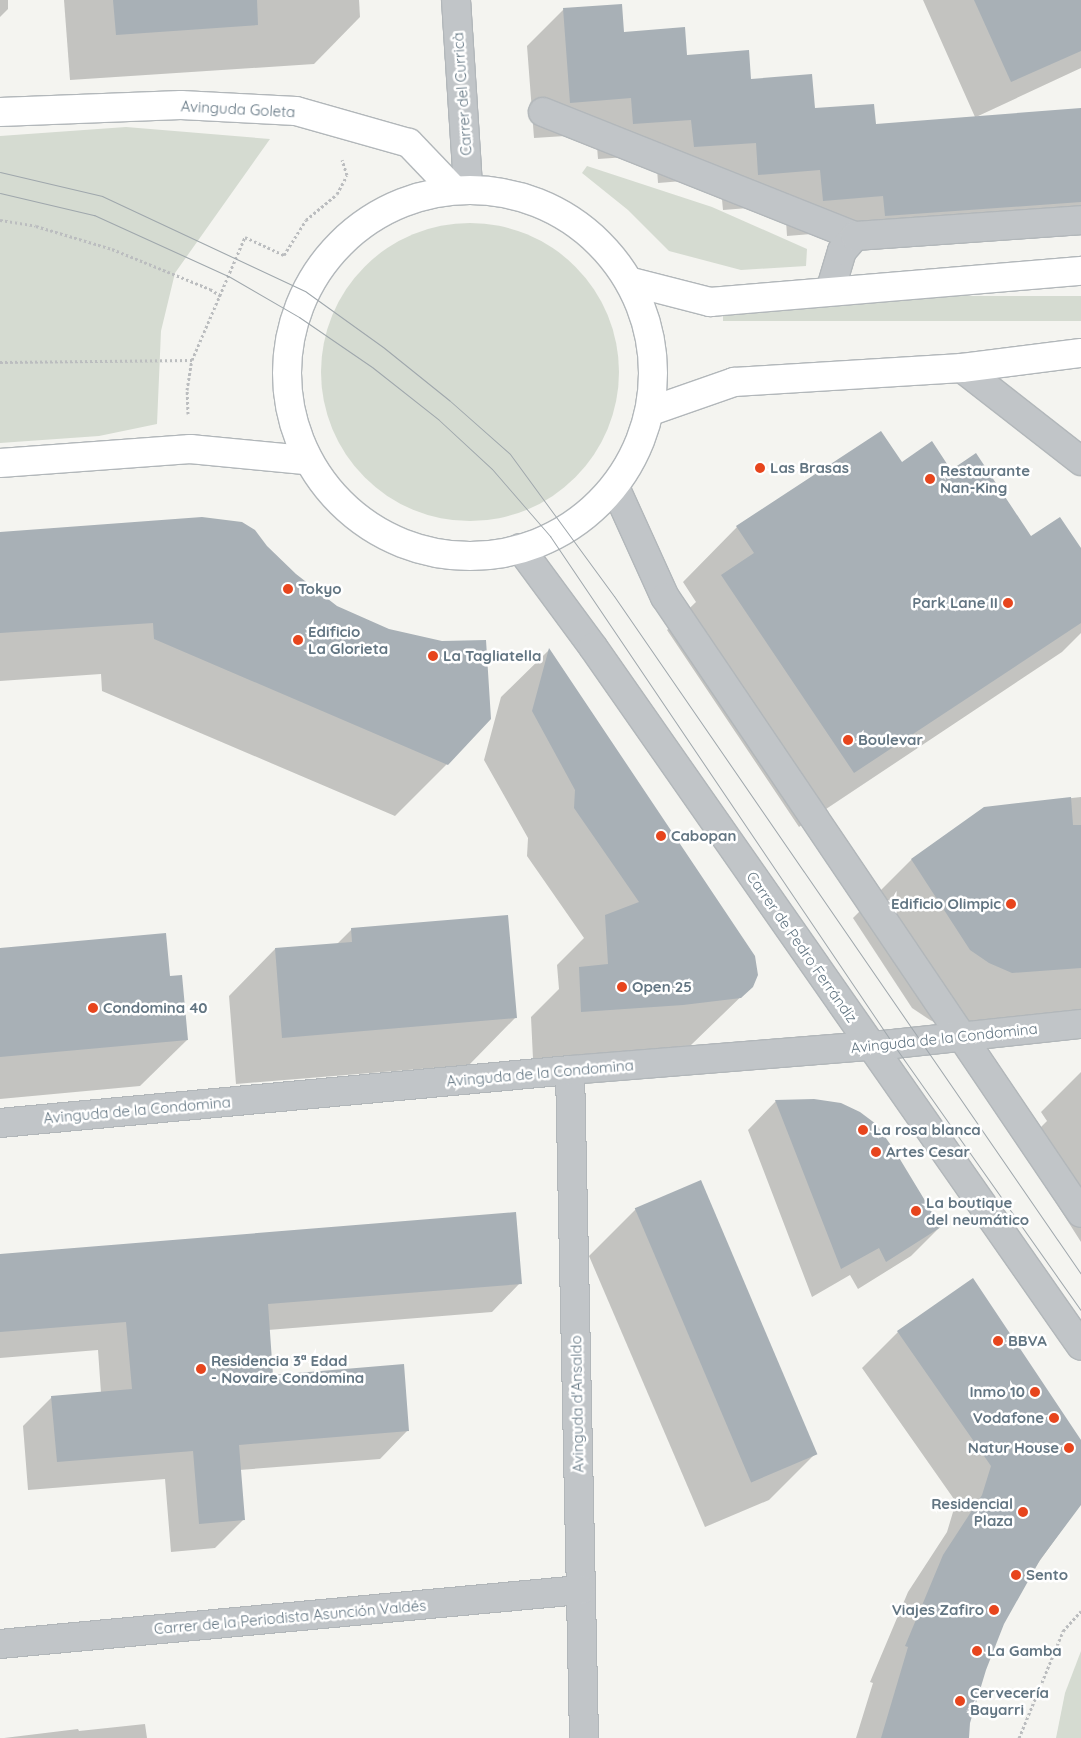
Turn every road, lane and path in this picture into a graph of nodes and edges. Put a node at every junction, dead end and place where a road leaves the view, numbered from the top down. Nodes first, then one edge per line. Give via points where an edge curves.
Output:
1 (456, 0) edge
2 (0, 112) edge
3 (543, 112) dead end
4 (342, 158) dead end
5 (461, 188) junction
6 (0, 220) edge
7 (1081, 220) edge
8 (855, 236) junction
9 (1081, 271) edge
10 (632, 282) junction
11 (830, 291) junction
12 (221, 296) junction
13 (1081, 353) edge
14 (192, 360) junction
15 (0, 362) edge
16 (962, 368) junction
17 (651, 411) junction
18 (190, 449) junction
19 (304, 460) junction
20 (1081, 462) edge
21 (0, 463) edge
22 (615, 487) junction
23 (520, 548) junction
24 (1081, 1024) edge
25 (964, 1037) junction
26 (870, 1046) junction
27 (570, 1070) junction
28 (0, 1123) edge
29 (1081, 1213) edge
30 (1081, 1346) edge
31 (580, 1590) junction
32 (1081, 1611) edge
33 (0, 1644) edge
34 (584, 1738) edge
35 (1019, 1738) edge

1 - 5 street, Carrer del Curricà
2 - 5 main road, Avinguda Goleta via 181,105 296,111 409,143
3 - 8 street
4 - 12 path via 347,175 337,194 306,220 284,255 245,238
5 - 10 main road via 526,197 580,224
5 - 19 main road via 386,209 328,256 306,291 288,359 284,408
6 - 12 path via 36,226 112,249
7 - 8 street
8 - 11 street via 842,251
9 - 11 main road
10 - 11 main road via 710,302
10 - 17 main road via 653,343
12 - 14 path
13 - 16 main road
14 - 15 path
14 - 18 path via 187,390
16 - 17 main road via 734,382
16 - 20 street
17 - 22 main road via 635,456
18 - 19 main road
18 - 21 main road
19 - 23 main road via 326,493 355,514 409,544 471,555
22 - 23 main road via 567,528
22 - 25 street via 666,597
23 - 26 street, Carrer de Pedro Ferrándiz via 593,647
24 - 25 street, Avinguda de la Condomina
25 - 26 street, Avinguda de la Condomina
25 - 29 street
26 - 27 street, Avinguda de la Condomina
26 - 30 street, Carrer de Pedro Ferrándiz
27 - 28 street, Avinguda de la Condomina
27 - 31 street, Avinguda d'Ansaldo
31 - 33 street, Carrer de la Periodista Asunción Valdés
31 - 34 street, Avinguda d'Ansaldo
32 - 35 path via 1063,1632

